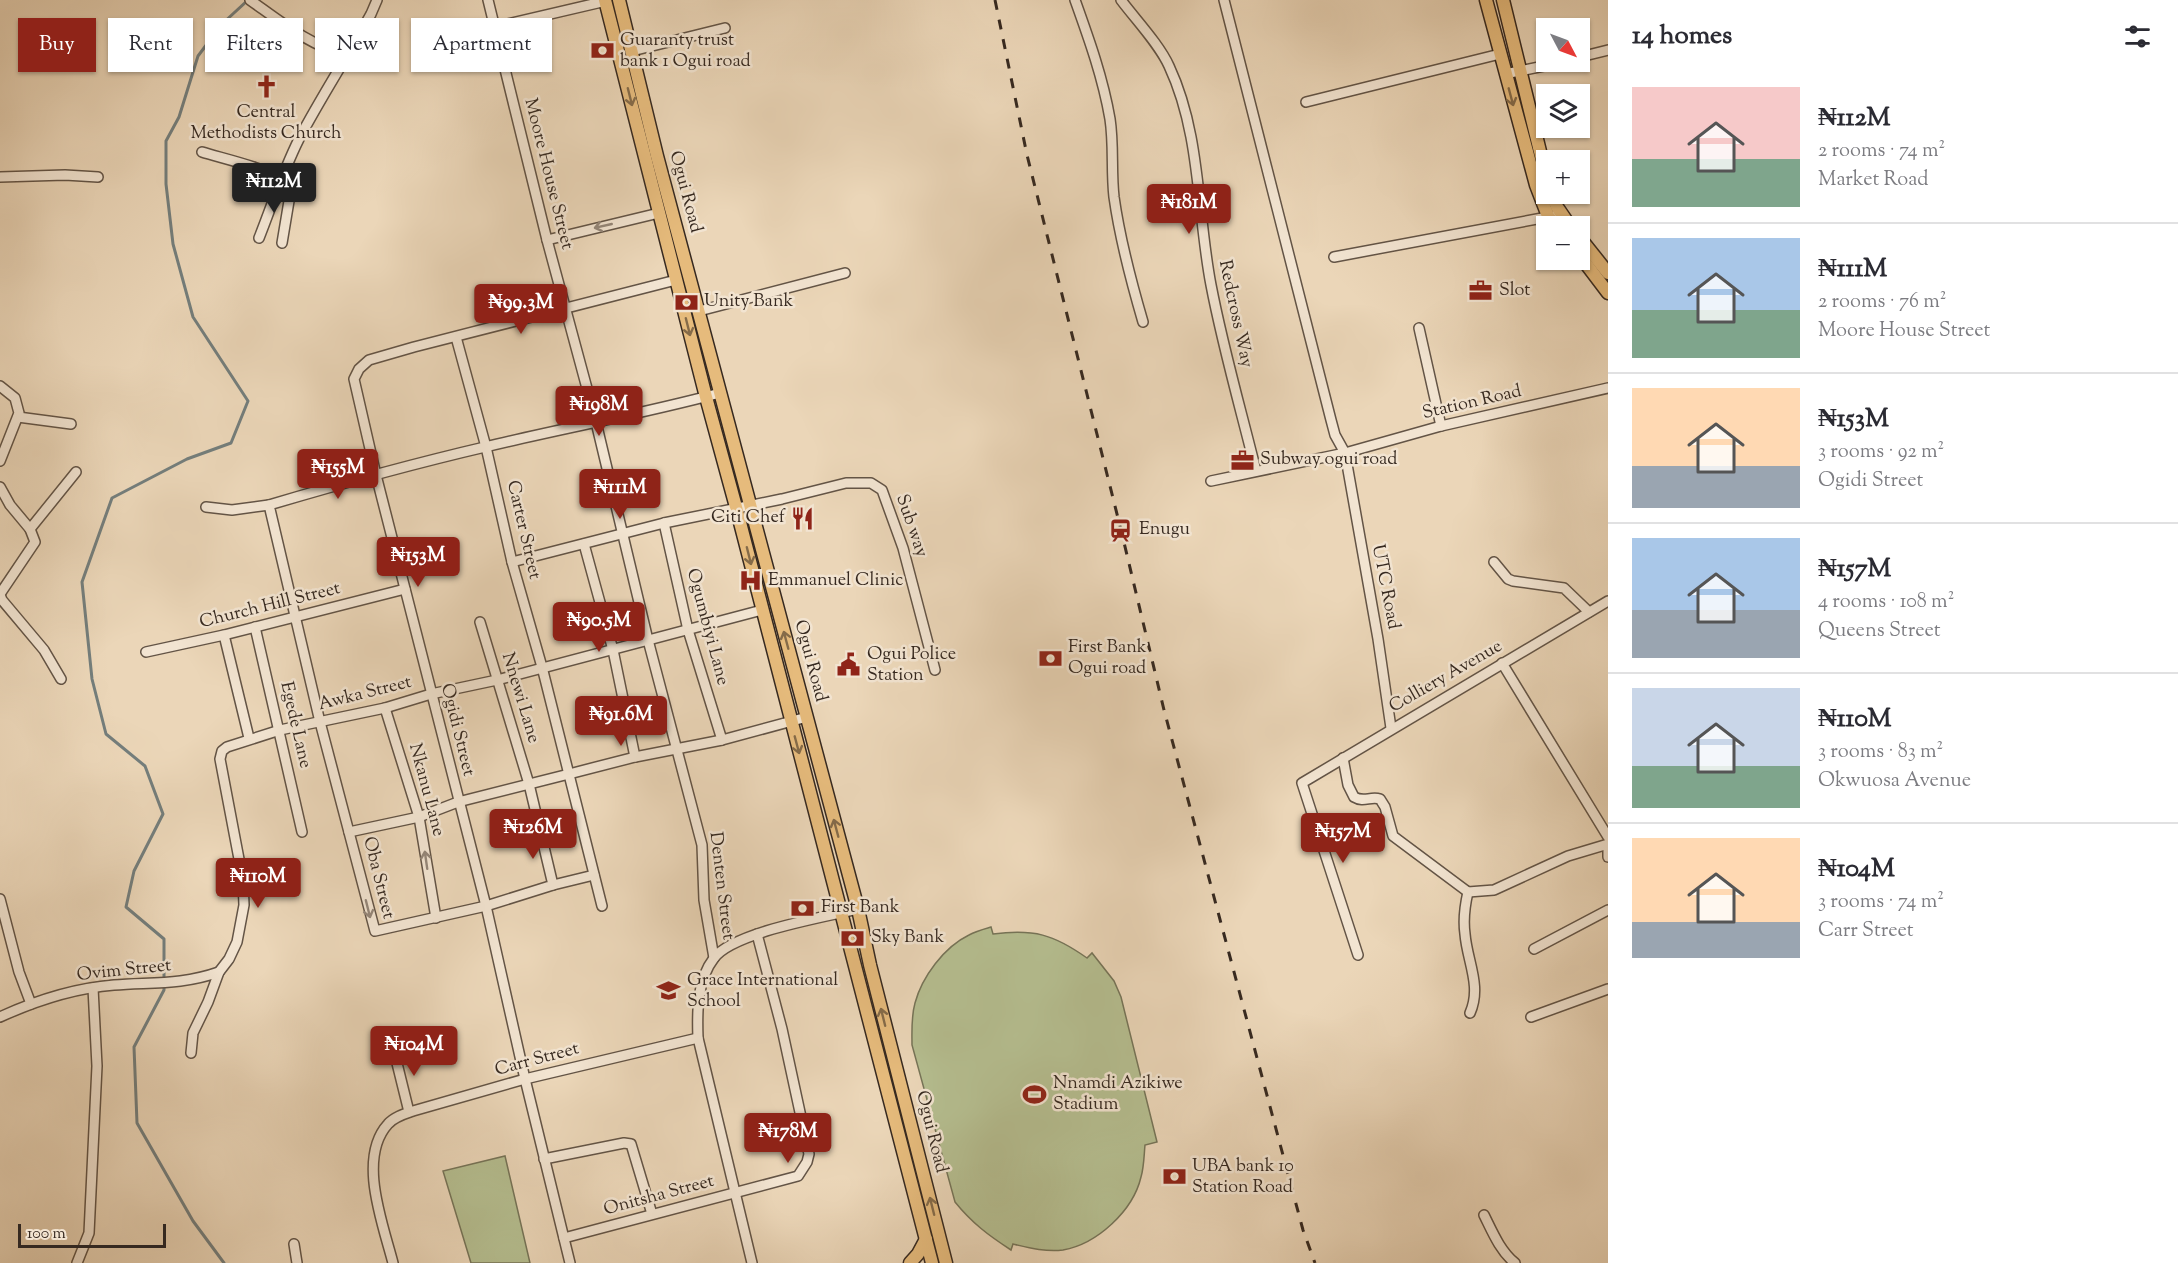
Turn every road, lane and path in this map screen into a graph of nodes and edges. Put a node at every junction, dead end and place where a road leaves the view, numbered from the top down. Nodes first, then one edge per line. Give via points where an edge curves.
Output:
1 (376, 0) edge
2 (489, 0) edge
3 (619, 0) edge
4 (1075, 0) edge
5 (1121, 0) edge
6 (1224, 0) edge
7 (1486, 0) edge
8 (1503, 0) edge
9 (605, 1) edge
10 (252, 2) edge
11 (369, 18) edge
12 (493, 18) edge
13 (533, 18) edge
14 (725, 28) dead end
15 (315, 43) edge
16 (1608, 50) edge
17 (632, 51) junction
18 (1500, 54) junction
19 (1590, 54) edge
20 (1536, 68) edge
21 (337, 72) edge
22 (506, 72) edge
23 (1520, 72) junction
24 (1505, 74) junction
25 (1306, 102) dead end
26 (1540, 150) edge
27 (201, 152) dead end
28 (0, 177) edge
29 (98, 177) dead end
30 (281, 179) junction
31 (659, 213) junction
32 (1548, 216) edge
33 (1536, 219) edge
34 (259, 238) dead end
35 (546, 240) junction
36 (282, 243) dead end
37 (1590, 250) edge
38 (1334, 257) dead end
39 (1590, 269) edge
40 (845, 273) dead end
41 (1608, 273) edge
42 (676, 280) junction
43 (1608, 293) edge
44 (565, 310) junction
45 (699, 312) junction
46 (1143, 322) dead end
47 (1419, 328) dead end
48 (456, 337) junction
49 (0, 386) edge
50 (1608, 388) edge
51 (720, 393) junction
52 (706, 397) junction
53 (18, 417) junction
54 (71, 423) dead end
55 (596, 424) junction
56 (1441, 426) junction
57 (486, 447) junction
58 (1345, 453) junction
59 (0, 461) edge
60 (1256, 471) junction
61 (76, 472) dead end
62 (376, 475) junction
63 (1211, 481) dead end
64 (0, 487) edge
65 (269, 506) junction
66 (750, 506) junction
67 (206, 507) dead end
68 (736, 507) junction
69 (664, 523) junction
70 (30, 529) junction
71 (624, 533) junction
72 (584, 544) junction
73 (512, 562) junction
74 (1494, 562) dead end
75 (405, 589) junction
76 (0, 594) edge
77 (1608, 601) edge
78 (762, 610) junction
79 (1589, 612) junction
80 (295, 617) junction
81 (480, 621) dead end
82 (255, 627) junction
83 (688, 630) junction
84 (224, 635) junction
85 (648, 639) junction
86 (613, 650) junction
87 (146, 652) dead end
88 (1502, 663) junction
89 (543, 667) junction
90 (934, 670) dead end
91 (61, 679) dead end
92 (497, 680) junction
93 (431, 694) junction
94 (666, 704) joint
95 (385, 708) junction
96 (807, 717) junction
97 (791, 721) junction
98 (320, 722) junction
99 (1391, 728) junction
100 (280, 730) junction
101 (249, 738) junction
102 (722, 740) junction
103 (678, 748) junction
104 (635, 757) junction
105 (1343, 758) junction
106 (569, 774) junction
107 (529, 784) junction
108 (458, 802) junction
109 (419, 817) junction
110 (302, 832) dead end
111 (349, 832) junction
112 (1608, 837) edge
113 (1608, 844) edge
114 (1608, 857) edge
115 (594, 875) junction
116 (553, 885) junction
117 (1468, 892) junction
118 (0, 899) edge
119 (486, 906) junction
120 (602, 906) dead end
121 (858, 909) junction
122 (1608, 910) edge
123 (841, 913) junction
124 (436, 918) junction
125 (757, 934) junction
126 (1534, 949) dead end
127 (1359, 955) dead end
128 (714, 958) junction
129 (219, 972) junction
130 (93, 988) junction
131 (1608, 989) edge
132 (31, 1004) junction
133 (1470, 1013) dead end
134 (0, 1017) edge
135 (1532, 1017) dead end
136 (698, 1038) junction
137 (393, 1047) dead end
138 (191, 1053) dead end
139 (525, 1079) junction
140 (409, 1113) junction
141 (544, 1159) junction
142 (735, 1193) junction
143 (652, 1214) junction
144 (1485, 1215) dead end
145 (564, 1238) junction
146 (926, 1239) junction
147 (294, 1244) dead end
148 (945, 1260) edge
149 (929, 1262) edge
150 (77, 1263) edge
151 (297, 1263) edge
152 (393, 1263) edge
153 (570, 1263) edge
154 (752, 1263) edge
155 (910, 1263) edge
156 (1515, 1263) edge

1 - 11 street
2 - 12 street, Moore House Street
3 - 17 main road, Ogui Road
4 - 46 street via 1109,116 1112,176 1123,252
5 - 60 street, Redcross Way via 1169,65 1183,104 1210,283
6 - 58 street, UTC Road via 1333,428
7 - 18 main road
8 - 23 main road
9 - 13 street
9 -> 31 main road, Ogui Road
10 - 15 street
14 - 17 street
16 - 19 street
17 - 45 main road, Ogui Road
18 - 24 main road
18 - 25 street
20 - 23 street
21 - 30 street
22 - 35 street, Moore House Street
23 - 24 street
23 - 26 main road
24 -> 32 main road
27 - 30 street
28 - 29 street
30 - 34 street
30 - 36 street via 290,195
31 -> 35 street
31 - 42 main road, Ogui Road
33 - 38 street
35 - 44 street, Moore House Street
37 - 41 main road
39 - 43 main road
40 - 45 street
42 - 44 street
42 -> 52 main road, Ogui Road
44 - 48 street
44 - 55 street, Moore House Street
45 - 51 main road, Ogui Road
47 - 56 street
48 - 57 street, Carter Street
48 - 62 street, Ogidi Street via 369,360 359,369 354,379
49 - 53 street via 18,402
50 - 56 street, Station Road
51 - 52 street
51 - 66 main road, Ogui Road
52 - 55 street
52 - 68 main road, Ogui Road
53 - 54 street
53 - 59 street
55 - 57 street
55 - 71 street, Moore House Street
56 - 58 street, Station Road
57 - 62 street
57 - 73 street, Carter Street
58 - 60 street, Station Road
58 - 99 street, UTC Road
60 - 63 street, Station Road
61 - 70 street
62 - 65 street
62 - 75 street, Ogidi Street
64 - 70 street
65 - 67 street via 232,510
65 - 80 street, Oba Street
66 - 68 street
66 - 90 street, Sub way via 846,483 863,482 882,490 903,548
96 -> 66 main road, Ogui Road
68 - 69 street
68 -> 78 main road, Ogui Road
69 - 71 street
69 - 83 street, Ogumbiyi Lane
70 - 76 street via 34,547
71 - 72 street
71 - 85 street, Moore House Street
72 - 73 street
72 - 86 street
73 - 89 street, Carter Street
74 - 79 street via 1513,581 1564,588
75 - 80 street, Church Hill Street
75 - 93 street, Ogidi Street
76 - 91 street via 44,650
77 - 79 street, Colliery Avenue
78 - 83 street, Awka Street
78 - 97 main road, Ogui Road
79 - 88 street, Colliery Avenue
80 - 82 street, Church Hill Street
80 - 98 street, Oba Street
81 - 92 street, Nnewi Lane
82 - 84 street, Church Hill Street
82 - 100 street, Egede Lane
83 - 85 street, Awka Street
83 - 102 street, Ogumbiyi Lane
84 - 87 street, Church Hill Street
84 - 101 street
85 - 86 street, Awka Street
85 - 94 street, Moore House Street
86 - 89 street, Awka Street
86 - 104 street
88 - 99 street, Colliery Avenue
88 - 112 street
89 - 92 street, Awka Street
89 - 106 street, Carter Street
92 - 93 street, Awka Street
92 - 107 street, Nnewi Lane
93 - 95 street, Awka Street
93 - 108 street, Ogidi Street
94 - 103 street, Denten Street
95 - 98 street, Awka Street
95 - 109 street, Nkanu Lane
96 - 97 street
121 -> 96 main road, Ogui Road
97 - 102 street
97 -> 123 main road, Ogui Road
98 - 100 street, Awka Street
98 - 111 street, Oba Street
99 - 105 street, Colliery Avenue
100 - 101 street, Awka Street
100 - 110 street, Egede Lane
101 - 129 street, Awka Street via 227,747 220,759 244,904 237,942
102 - 103 street
103 - 104 street
103 - 128 street, Denten Street via 702,845 704,900
104 - 106 street
105 - 117 street via 1354,797 1365,801 1380,799 1393,836
105 - 127 street, Colliery Avenue via 1302,783
106 - 107 street
106 - 115 street, Carter Street
107 - 108 street
107 - 116 street, Nnewi Lane
108 - 109 street
108 - 119 street, Ogidi Street
109 - 111 street
124 -> 109 street, Nkanu Lane
111 -> 124 street, Oba Street via 373,930
113 - 114 street
113 - 117 street via 1568,856 1494,890
115 - 116 street, Oba Street
115 - 120 street, Carter Street
116 - 119 street, Oba Street
117 - 133 street via 1465,934 1476,989
118 - 132 street
119 - 124 street, Oba Street
119 - 139 street, Ogidi Street
121 - 123 street
148 -> 121 main road, Ogui Road
122 - 126 street
123 - 125 street
123 - 146 main road, Ogui Road
125 - 128 street via 725,948
125 - 142 street, Onitsha Street via 809,1154 798,1176
128 - 136 street via 699,998
129 - 130 street, Ovim Street via 197,980
129 - 138 street via 193,1033
130 - 132 street, Ovim Street
130 - 150 street via 97,1066 89,1233
131 - 135 street
132 - 134 street, Ovim Street
136 - 139 street, Carr Street
136 - 142 street
137 - 140 street
139 - 140 street, Carr Street
139 - 141 street, Ogidi Street
140 - 152 street, Carr Street via 389,1123 375,1150 374,1190
141 - 143 street via 631,1144
141 - 145 street, Ogidi Street
142 - 143 street, Onitsha Street
142 - 154 street
143 - 145 street, Onitsha Street
144 - 156 street via 1495,1237
145 - 153 street, Ogidi Street
146 - 149 main road, Ogui Road
146 - 155 main road
147 - 151 street
148 - 149 main road

